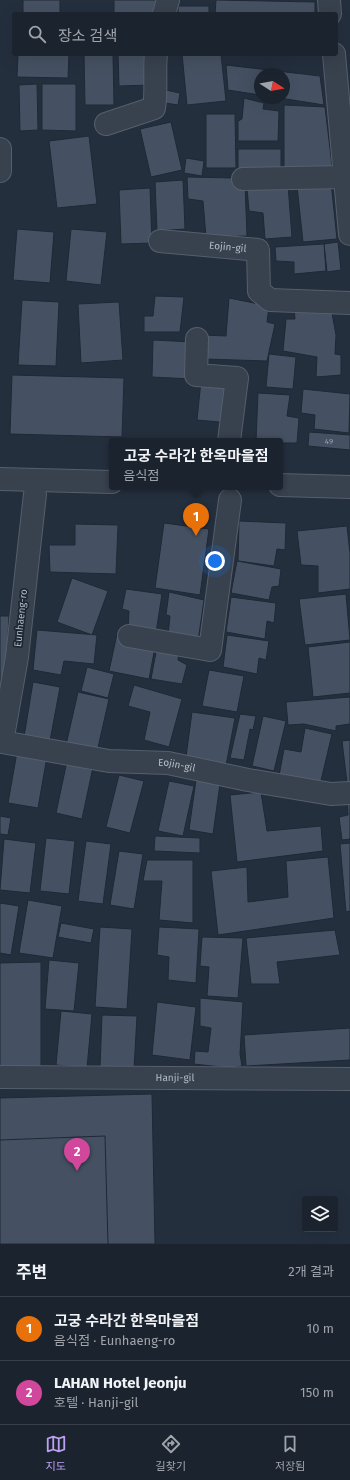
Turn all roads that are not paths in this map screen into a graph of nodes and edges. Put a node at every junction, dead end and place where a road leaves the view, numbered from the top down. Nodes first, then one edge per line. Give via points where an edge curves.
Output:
1 (168, 0) edge
2 (329, 0) edge
3 (165, 12) edge
4 (330, 12) edge
5 (156, 56) edge
6 (340, 66) edge
7 (106, 124) dead end
8 (0, 148) edge
9 (0, 171) edge
10 (345, 177) junction
11 (243, 179) dead end
12 (350, 224) edge
13 (160, 241) dead end
14 (350, 303) edge
15 (197, 339) dead end
16 (228, 438) edge
17 (0, 479) edge
18 (109, 482) edge
19 (283, 485) edge
20 (350, 487) edge
21 (35, 494) dead end
22 (230, 500) dead end
23 (129, 636) dead end
24 (2, 742) joint
25 (350, 793) edge
26 (0, 1077) edge
27 (350, 1079) edge

1 - 3 street
2 - 4 street
5 - 7 street via 154,108
6 - 10 street
8 - 9 street
10 - 11 street
10 - 12 street
13 - 14 street, Eojin-gil via 258,250 259,291 270,300
15 - 16 street via 196,375 237,378
17 - 18 street
19 - 20 street
21 - 24 street, Eunhaeng-ro via 17,657
22 - 23 street via 210,650
24 - 25 street, Eojin-gil via 109,761 168,763 331,794
26 - 27 street, Hanji-gil

